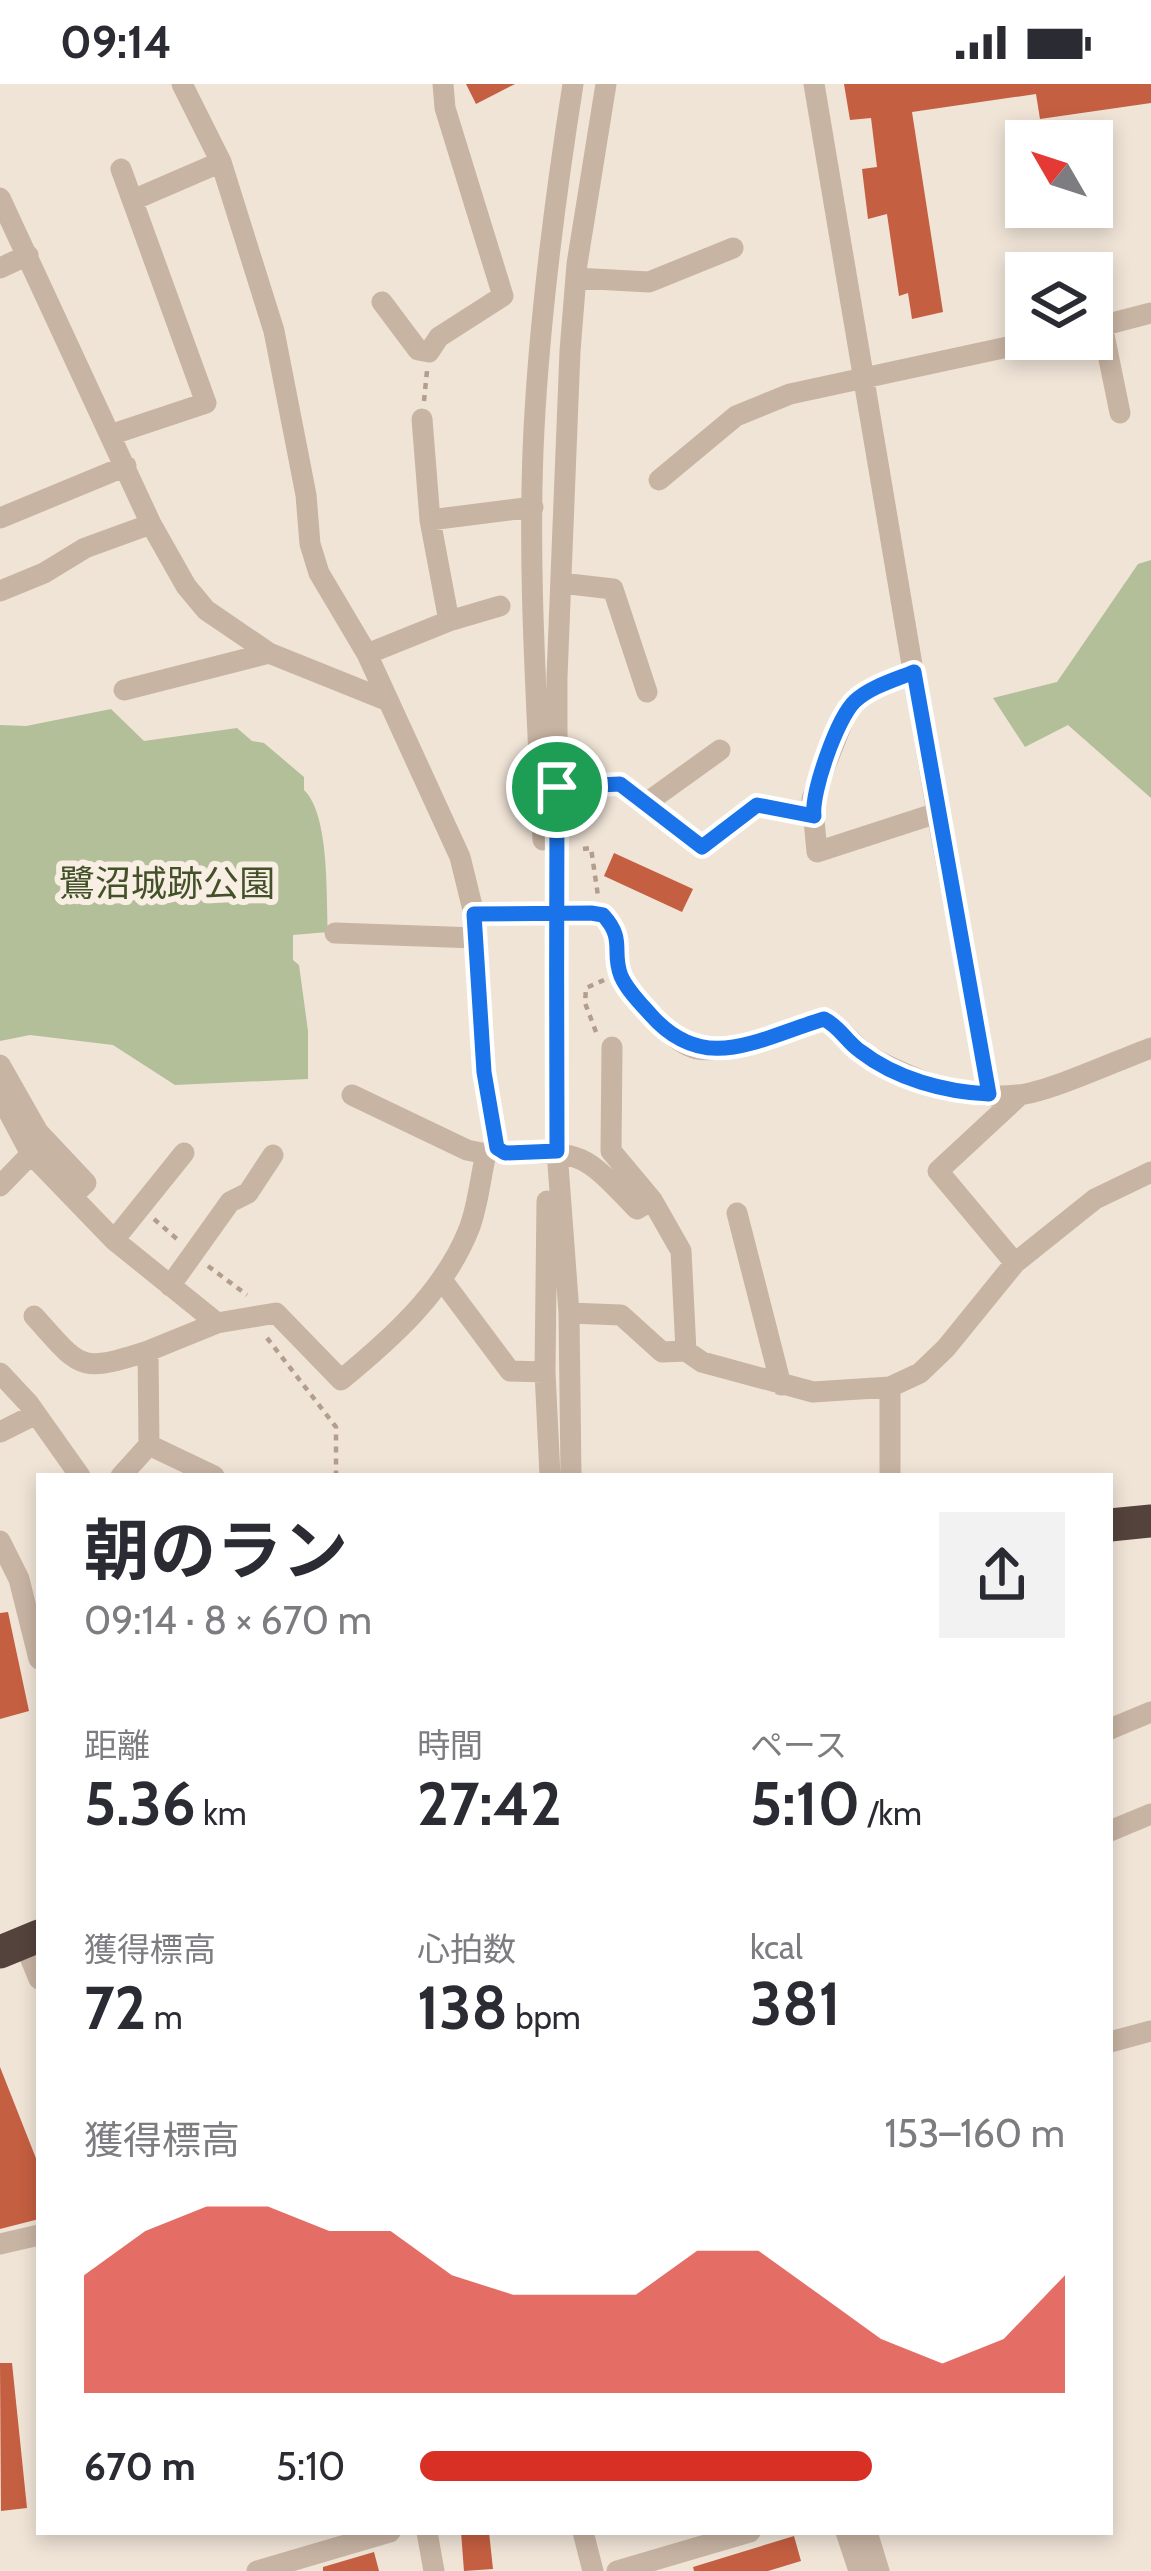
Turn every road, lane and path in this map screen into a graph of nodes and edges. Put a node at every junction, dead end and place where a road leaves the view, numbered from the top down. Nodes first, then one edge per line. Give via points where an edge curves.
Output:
1 (182, 84) edge
2 (443, 84) edge
3 (573, 84) edge
4 (606, 84) edge
5 (814, 84) edge
6 (220, 163) junction
7 (121, 169) dead end
8 (0, 197) edge
9 (133, 200) junction
10 (733, 248) dead end
11 (28, 255) junction
12 (0, 268) edge
13 (576, 278) junction
14 (382, 302) dead end
15 (1151, 313) edge
16 (1113, 323) edge
17 (1005, 348) edge
18 (429, 352) junction
19 (1106, 360) edge
20 (865, 381) junction
21 (1120, 413) dead end
22 (422, 419) joint
23 (112, 434) junction
24 (127, 466) junction
25 (659, 480) dead end
26 (533, 507) junction
27 (0, 518) edge
28 (430, 520) junction
29 (151, 524) junction
30 (561, 583) junction
31 (0, 591) edge
32 (500, 606) dead end
33 (449, 621) junction
34 (269, 653) junction
35 (367, 654) junction
36 (914, 672) junction
37 (124, 690) dead end
38 (647, 692) dead end
39 (386, 700) junction
40 (720, 750) dead end
41 (557, 787) junction
42 (645, 803) junction
43 (937, 813) junction
44 (814, 816) junction
45 (583, 849) dead end
46 (595, 907) junction
47 (474, 914) junction
48 (334, 933) dead end
49 (476, 938) junction
50 (621, 973) junction
51 (612, 1047) joint
52 (1151, 1048) edge
53 (0, 1065) edge
54 (989, 1094) junction
55 (352, 1095) dead end
56 (1020, 1095) junction
57 (0, 1096) edge
58 (492, 1151) junction
59 (551, 1151) junction
60 (184, 1153) dead end
61 (31, 1154) junction
62 (273, 1156) dead end
63 (1151, 1172) edge
64 (0, 1186) edge
65 (73, 1195) junction
66 (652, 1200) junction
67 (737, 1213) dead end
68 (114, 1240) junction
69 (1015, 1263) junction
70 (442, 1280) junction
71 (170, 1286) junction
72 (569, 1313) junction
73 (34, 1316) dead end
74 (250, 1316) junction
75 (217, 1323) junction
76 (148, 1351) junction
77 (686, 1351) junction
78 (0, 1372) edge
79 (545, 1372) junction
80 (781, 1385) junction
81 (890, 1387) junction
82 (36, 1414) junction
83 (0, 1432) edge
84 (149, 1445) junction
85 (78, 1473) edge
86 (125, 1473) edge
87 (208, 1473) edge
88 (336, 1473) edge
89 (550, 1473) edge
90 (571, 1473) edge
91 (890, 1473) edge
92 (1151, 1521) edge
93 (1113, 1525) edge
94 (0, 1541) edge
95 (36, 1647) edge
96 (1151, 1712) edge
97 (1113, 1729) edge
98 (1151, 1814) edge
99 (1113, 1830) edge
100 (21, 1943) edge
101 (36, 1973) edge
102 (1151, 2031) edge
103 (1113, 2039) edge
104 (36, 2236) edge
105 (0, 2244) edge
106 (380, 2535) edge
107 (428, 2535) edge
108 (584, 2535) edge
109 (740, 2535) edge
110 (847, 2535) edge
111 (867, 2535) edge
112 (257, 2571) edge
113 (434, 2571) edge
114 (593, 2571) edge
115 (617, 2571) edge
116 (859, 2571) edge
117 (879, 2571) edge

1 - 6 street
2 - 18 street via 502,296
3 - 26 street via 538,370
4 - 13 street
5 - 20 street
6 - 9 street
6 - 35 street via 274,331 310,544
7 - 9 street
8 - 11 street
9 - 23 street via 206,404
10 - 13 street via 649,282
11 - 12 street
11 - 23 street
13 - 30 street
14 - 18 street via 418,350
15 - 16 street
17 - 20 street
18 - 22 path
19 - 21 street
20 - 25 street via 790,394 736,416
20 - 36 street
22 - 28 street
23 - 24 street
24 - 27 street
24 - 29 street
26 - 28 street
26 - 59 street
28 - 33 street
29 - 31 street
29 - 34 street via 206,610
30 - 38 street via 613,589
30 - 41 street
32 - 33 street
33 - 35 street
34 - 37 street
34 - 39 street
35 - 39 street
36 - 43 street
36 - 44 street via 849,706 812,799
39 - 47 street via 460,856
40 - 42 street
41 - 42 street via 620,784
41 - 59 street
42 - 44 street via 702,847 757,805
43 - 44 street via 817,851
43 - 54 street
45 - 46 path via 591,848
46 - 47 street, bridge
46 - 50 street via 614,927
47 - 49 street
48 - 49 street
49 - 58 street
50 - 51 path via 586,988 600,1042
50 - 54 street via 658,1024 697,1049 824,1019 859,1051 919,1082
51 - 66 street via 610,1151
52 - 56 street
53 - 65 street via 38,1132 86,1183
54 - 56 street
55 - 58 street via 467,1150
56 - 69 street via 938,1171
57 - 61 street
58 - 59 street
58 - 70 street via 470,1226
59 - 66 street via 598,1168 637,1209
59 - 72 street
59 - 79 street
60 - 68 street
61 - 64 street
61 - 65 street
62 - 71 street
63 - 69 street via 1095,1199
65 - 68 street
66 - 77 street via 681,1252
67 - 80 street
68 - 71 street
69 - 81 street via 946,1348
70 - 74 street via 341,1380 276,1313
70 - 79 street via 510,1371
71 - 75 street
72 - 77 street via 620,1316 662,1352
72 - 90 street
73 - 76 street via 85,1365
74 - 75 street
74 - 88 path via 336,1427
75 - 76 street
76 - 84 street
77 - 80 street
78 - 82 street
79 - 89 street
80 - 81 street via 829,1393
81 - 91 street
82 - 83 street
82 - 85 street
84 - 86 street
84 - 87 street
92 - 93 highway
94 - 95 street
96 - 97 street
98 - 99 street
100 - 101 street
102 - 103 street
104 - 105 street
106 - 112 street
107 - 113 street
108 - 114 street
109 - 115 street
110 - 116 street
111 - 117 street

